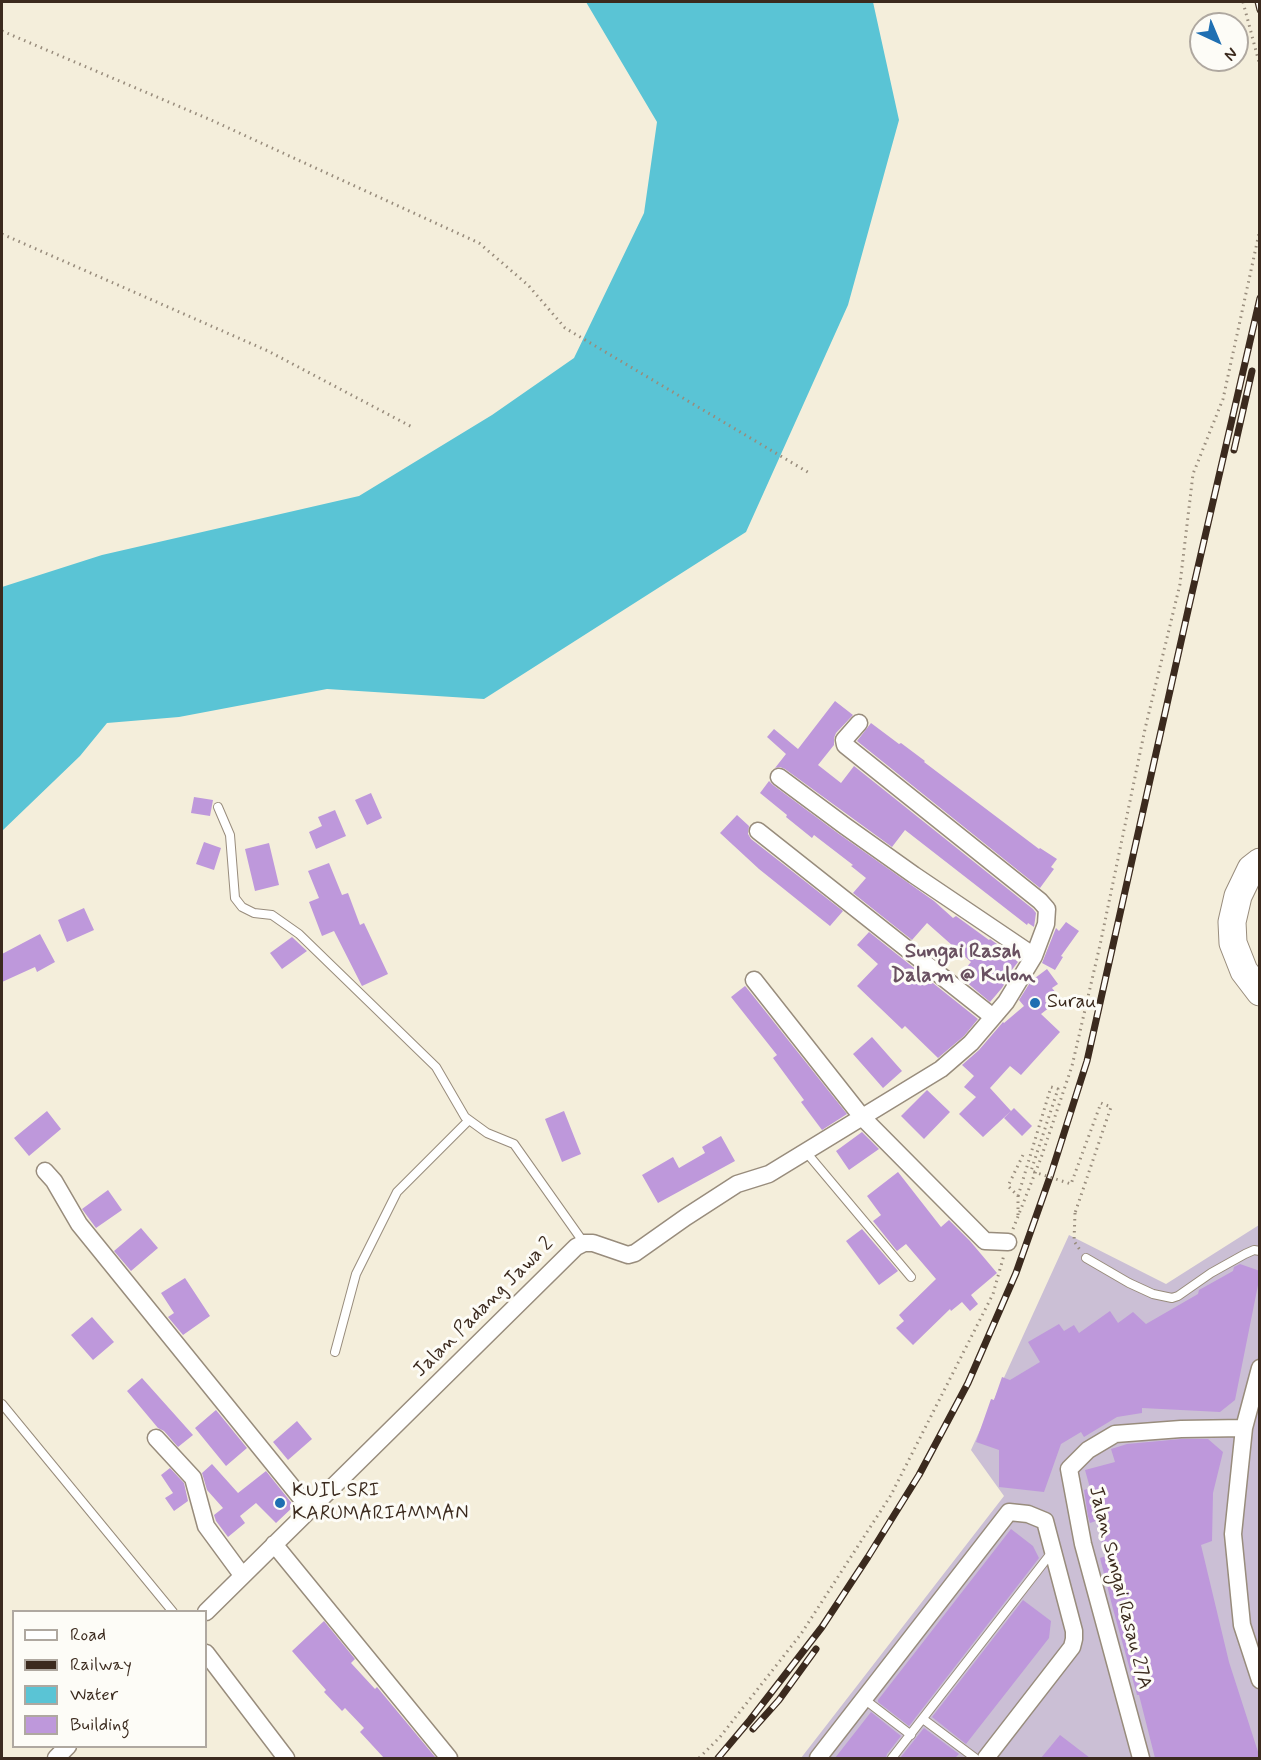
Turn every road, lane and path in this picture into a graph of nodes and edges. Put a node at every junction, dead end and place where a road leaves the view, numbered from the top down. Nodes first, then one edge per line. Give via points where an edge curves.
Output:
1 (1243, 2) edge
2 (2, 31) edge
3 (1260, 66) edge
4 (1260, 229) edge
5 (2, 234) edge
6 (414, 428) dead end
7 (811, 474) dead end
8 (859, 723) dead end
9 (779, 777) dead end
10 (218, 807) dead end
11 (758, 831) dead end
12 (1260, 862) edge
13 (1034, 956) junction
14 (754, 980) dead end
15 (1260, 992) edge
16 (993, 1017) junction
17 (862, 1117) junction
18 (469, 1120) junction
19 (806, 1152) junction
20 (1023, 1155) dead end
21 (45, 1171) dead end
22 (1018, 1196) junction
23 (1018, 1216) junction
24 (1008, 1242) junction
25 (584, 1243) junction
26 (1260, 1251) edge
27 (1086, 1258) joint
28 (911, 1277) dead end
29 (335, 1352) dead end
30 (1260, 1368) edge
31 (2, 1404) edge
32 (1244, 1428) junction
33 (156, 1438) dead end
34 (310, 1509) junction
35 (274, 1544) junction
36 (1053, 1551) junction
37 (242, 1575) junction
38 (171, 1610) edge
39 (207, 1611) edge
40 (207, 1654) edge
41 (1260, 1680) edge
42 (864, 1699) junction
43 (923, 1719) junction
44 (910, 1735) junction
45 (286, 1758) edge
46 (449, 1758) edge
47 (699, 1758) edge
48 (818, 1758) edge
49 (892, 1758) edge
50 (975, 1758) edge
51 (986, 1758) edge
52 (1141, 1758) edge

1 - 3 path
2 - 7 path via 211,120 479,243 528,285 565,328
4 - 23 path via 1223,399 1193,474 1180,584 1072,1066
5 - 6 path via 268,351
8 - 13 street, Jalan Padang Jawa 2 via 845,745 1047,909 1046,924
9 - 13 street
10 - 18 lane via 230,835 235,898 242,907 272,915 299,934 436,1067
11 - 16 street
12 - 15 main road via 1251,869 1238,896 1232,922 1233,943 1244,970
13 - 16 street, Jalan Padang Jawa 2
14 - 17 street
16 - 17 street, Jalan Padang Jawa 2 via 941,1069
17 - 19 street, Jalan Padang Jawa 2
17 - 24 street via 986,1241
18 - 25 lane via 514,1144
18 - 29 lane via 397,1192 356,1274
19 - 25 street, Jalan Padang Jawa 2 via 769,1174 737,1184 635,1253 628,1255
19 - 28 lane
20 - 22 path via 1008,1186
21 - 34 street via 79,1224
22 - 23 path
22 - 27 path, bridge via 1051,1087 1058,1089 1031,1172 1071,1184 1101,1103 1111,1107 1075,1213 1074,1240
23 - 24 path
24 - 47 path via 993,1294 891,1494 801,1634
25 - 34 street, Jalan Padang Jawa 2
26 - 27 lane via 1245,1254 1172,1298 1153,1294
30 - 32 street
31 - 38 lane
32 - 41 street via 1233,1534 1242,1625
32 - 52 street, Jalan Sungai Rasau 27A via 1115,1434 1088,1450 1069,1469 1083,1545
33 - 37 street via 193,1478 206,1526
34 - 35 street, Jalan Padang Jawa 2
35 - 37 street, Jalan Padang Jawa 2
35 - 46 street
36 - 42 street via 1046,1521 1009,1512
36 - 43 lane
36 - 51 street via 1074,1631 1072,1647
37 - 39 street, Jalan Padang Jawa 2
40 - 45 street
42 - 44 lane
42 - 48 street
43 - 44 lane
43 - 50 lane
44 - 49 lane

